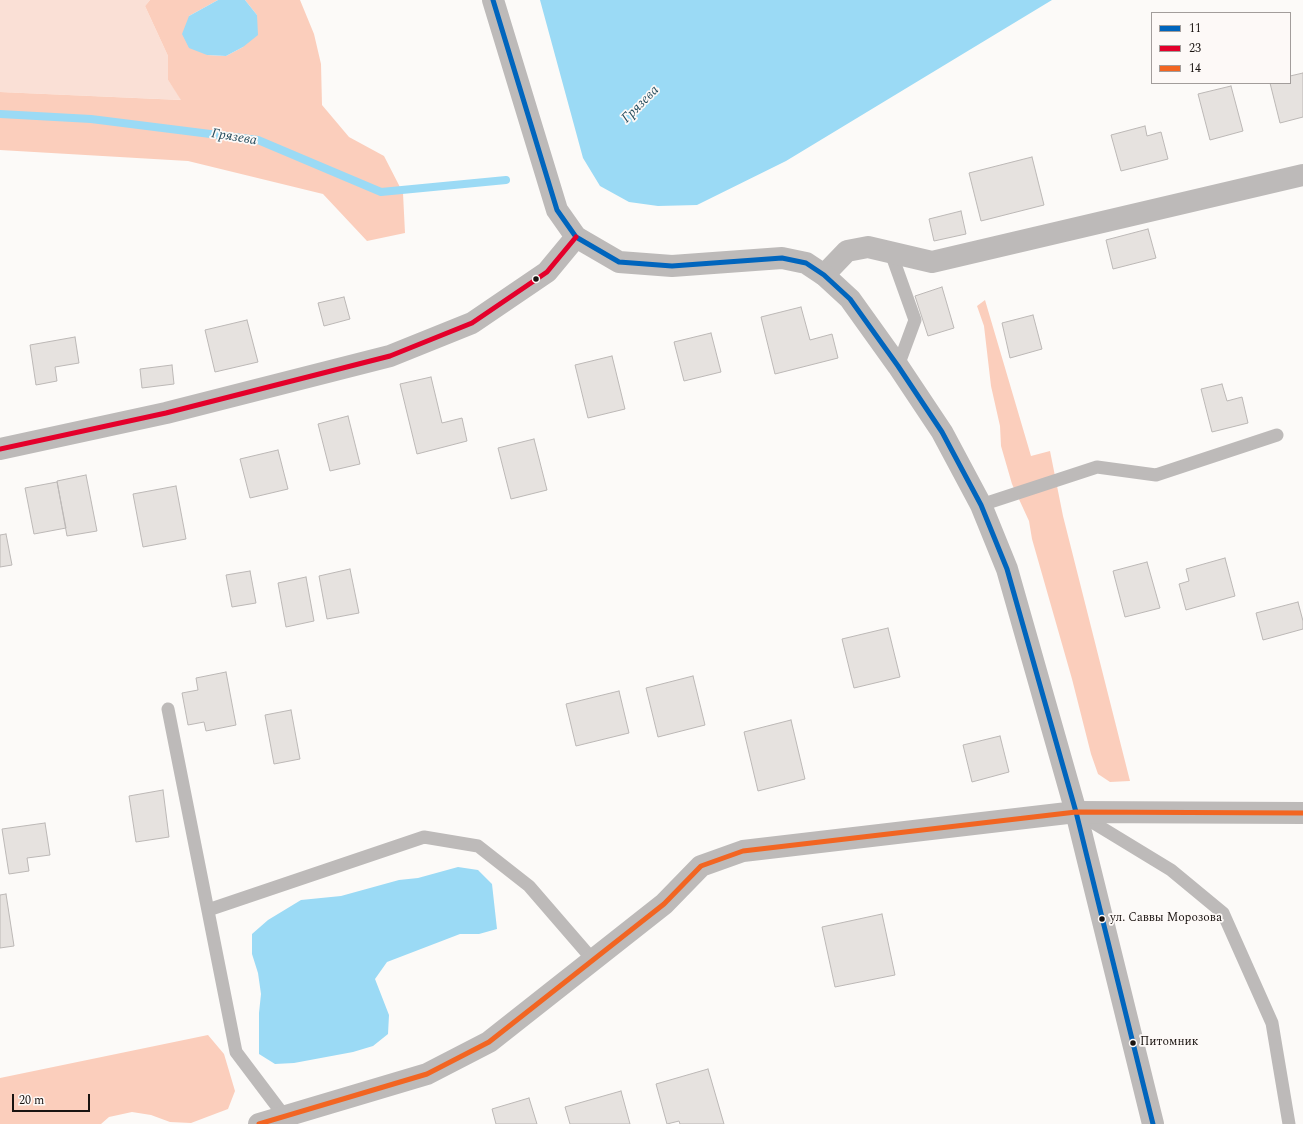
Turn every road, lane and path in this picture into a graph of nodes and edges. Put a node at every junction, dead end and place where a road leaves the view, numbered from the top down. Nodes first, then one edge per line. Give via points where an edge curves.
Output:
1 (493, 0) edge
2 (1303, 175) edge
3 (576, 237) junction
4 (891, 253) junction
5 (824, 275) junction
6 (898, 366) junction
7 (1276, 435) dead end
8 (0, 449) edge
9 (982, 504) junction
10 (168, 709) dead end
11 (1076, 812) junction
12 (1303, 813) edge
13 (208, 910) junction
14 (593, 960) junction
15 (285, 1117) junction
16 (259, 1124) edge
17 (1153, 1124) edge
18 (1289, 1124) edge

1 - 3 street via 557,210
2 - 4 street via 932,262
3 - 5 street via 619,262 672,266 782,258 806,263
3 - 8 street via 547,272 472,323 390,356 166,413
4 - 5 street via 868,247 846,251
4 - 6 lane via 915,320
5 - 6 street via 850,299
6 - 9 street via 942,432
7 - 9 lane via 1156,475 1097,467
9 - 11 street via 1007,569
10 - 13 lane
11 - 12 street
11 - 14 street via 743,851 701,866 664,904
11 - 17 street
11 - 18 lane via 1170,870 1224,913 1272,1023
13 - 14 lane via 424,837 478,846 529,886
13 - 15 lane via 236,1052
14 - 15 street via 489,1042 427,1074
15 - 16 street

